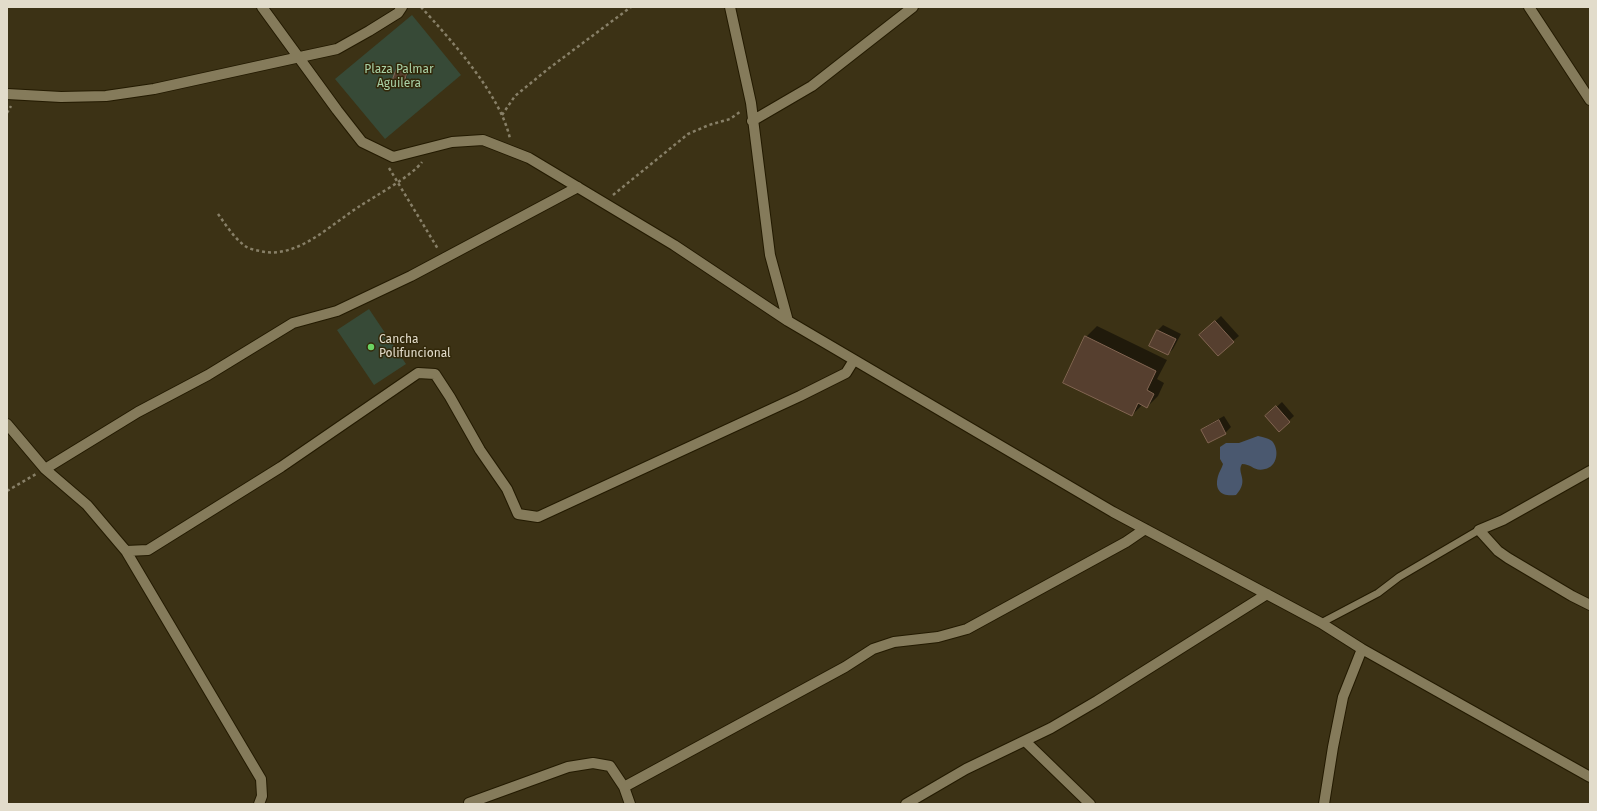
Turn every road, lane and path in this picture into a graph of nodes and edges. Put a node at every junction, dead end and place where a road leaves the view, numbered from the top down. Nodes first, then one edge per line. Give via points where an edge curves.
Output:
1 (262, 7) edge
2 (402, 7) edge
3 (420, 7) edge
4 (631, 7) edge
5 (730, 7) edge
6 (913, 7) edge
7 (1529, 7) edge
8 (300, 58) junction
9 (7, 94) edge
10 (1590, 100) edge
11 (751, 104) junction
12 (502, 115) junction
13 (752, 121) junction
14 (433, 148) junction
15 (379, 150) junction
16 (513, 150) junction
17 (398, 182) junction
18 (578, 187) junction
19 (603, 202) junction
20 (218, 214) dead end
21 (444, 258) junction
22 (788, 321) junction
23 (854, 360) junction
24 (7, 424) edge
25 (45, 469) junction
26 (1590, 471) edge
27 (7, 491) edge
28 (1145, 529) junction
29 (1479, 530) junction
30 (126, 551) junction
31 (1267, 594) junction
32 (1590, 605) edge
33 (1321, 623) junction
34 (1362, 649) junction
35 (1026, 742) junction
36 (1590, 777) edge
37 (624, 787) junction
38 (259, 804) edge
39 (469, 804) edge
40 (630, 804) edge
41 (906, 804) edge
42 (1090, 804) edge
43 (1324, 804) edge

1 - 8 street
2 - 8 street via 398,13 337,49
3 - 12 path via 464,57
4 - 12 path via 515,96
5 - 11 street
6 - 13 street via 812,86
7 - 10 street
8 - 9 street via 154,89 106,96
8 - 15 street via 362,142
11 - 13 street
11 - 19 path via 730,119 688,134
12 - 16 path via 507,124
13 - 22 street via 770,255
14 - 15 street via 393,157
14 - 16 street via 452,142 483,140
14 - 17 path via 420,166
15 - 17 path
16 - 18 street
17 - 20 path via 313,240 286,250 265,252 247,248 234,236
17 - 21 path
18 - 19 street
18 - 21 street
19 - 22 street via 674,245
21 - 25 street via 337,311 293,323
22 - 23 street
23 - 28 street
23 - 30 street via 846,373 800,396 538,516 518,514 507,489 480,450 435,374 418,373 281,467 148,550
24 - 25 street
25 - 27 path
25 - 30 street via 87,505
26 - 29 street via 1503,520
28 - 31 street
28 - 37 street via 1126,542 967,629 938,637 894,642 873,649 845,667
29 - 32 street via 1508,558
29 - 33 lane via 1399,577 1378,593
30 - 38 street via 261,779 262,796
31 - 33 street
31 - 35 street via 1097,701
33 - 34 street
34 - 36 street
34 - 43 street via 1343,697
35 - 41 street via 966,769
35 - 42 street
37 - 39 street via 610,766 593,763 568,767
37 - 40 street

